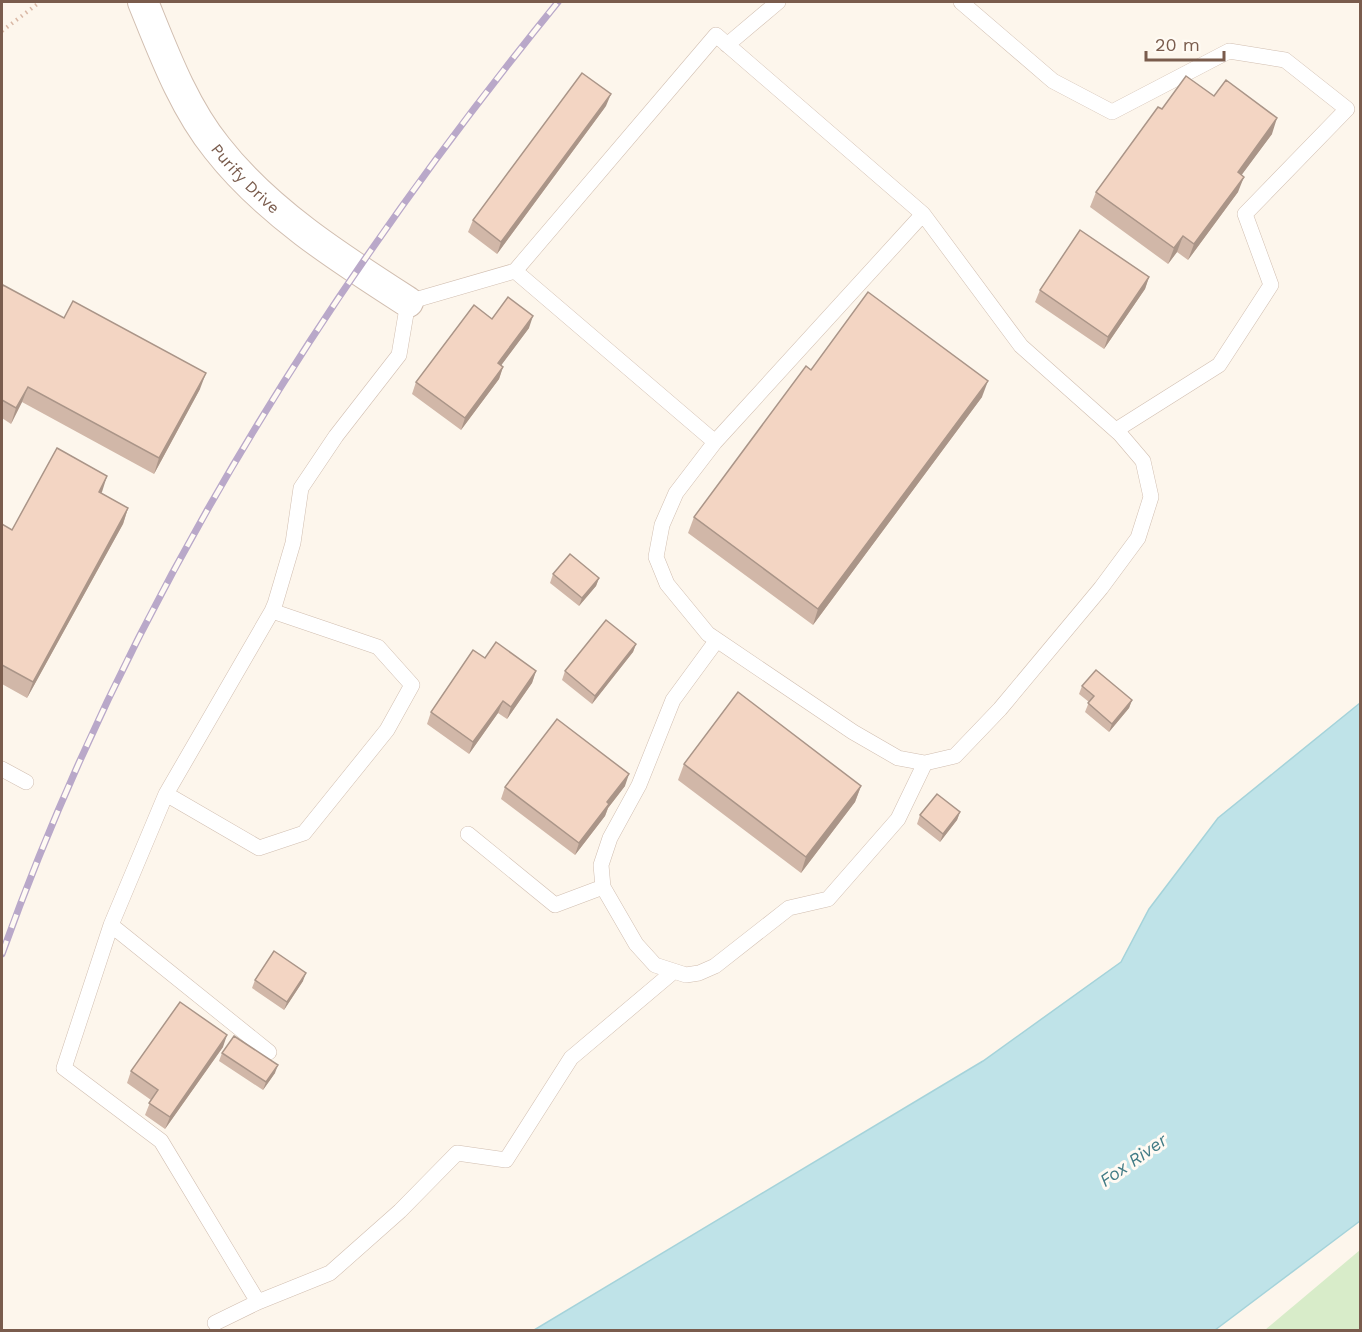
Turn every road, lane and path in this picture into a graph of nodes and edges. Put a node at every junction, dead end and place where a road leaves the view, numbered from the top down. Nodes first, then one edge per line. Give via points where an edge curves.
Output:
1 (40, 2) edge
2 (143, 2) edge
3 (778, 2) edge
4 (961, 2) edge
5 (2, 31) edge
6 (728, 45) junction
7 (923, 214) junction
8 (515, 271) junction
9 (408, 302) junction
10 (1116, 430) junction
11 (715, 442) junction
12 (272, 611) junction
13 (717, 640) junction
14 (926, 763) junction
15 (2, 769) edge
16 (26, 782) dead end
17 (166, 794) junction
18 (468, 834) dead end
19 (603, 887) junction
20 (111, 925) junction
21 (673, 972) junction
22 (269, 1052) dead end
23 (258, 1302) junction
24 (215, 1323) dead end

1 - 5 path
2 - 9 street, Purify Drive via 179,86 216,147 268,201
3 - 6 lane
4 - 10 lane via 1053,81 1112,112 1229,51 1285,60 1347,110 1245,214 1270,285 1219,365
6 - 7 lane
6 - 8 lane via 716,35
7 - 10 lane via 1021,346
7 - 11 lane
8 - 9 lane
8 - 11 lane
9 - 12 lane via 399,355 301,488 293,543
10 - 14 lane via 1143,461 1151,497 1138,538 1000,709 955,756
11 - 13 lane via 676,493 662,525 656,556 667,584
12 - 17 lane
12 - 17 lane via 378,647 411,685 387,730 304,833 259,848
13 - 14 lane via 853,732 898,758
13 - 19 lane via 673,700 639,785 610,838 601,866
14 - 21 lane via 898,819 828,899 789,908 715,966 699,973
15 - 16 lane
17 - 20 lane
18 - 19 lane via 555,905
19 - 21 lane via 636,944 656,965
20 - 22 lane
20 - 23 lane via 64,1068 161,1141
21 - 23 lane via 571,1058 506,1160 457,1153 330,1273
23 - 24 lane

